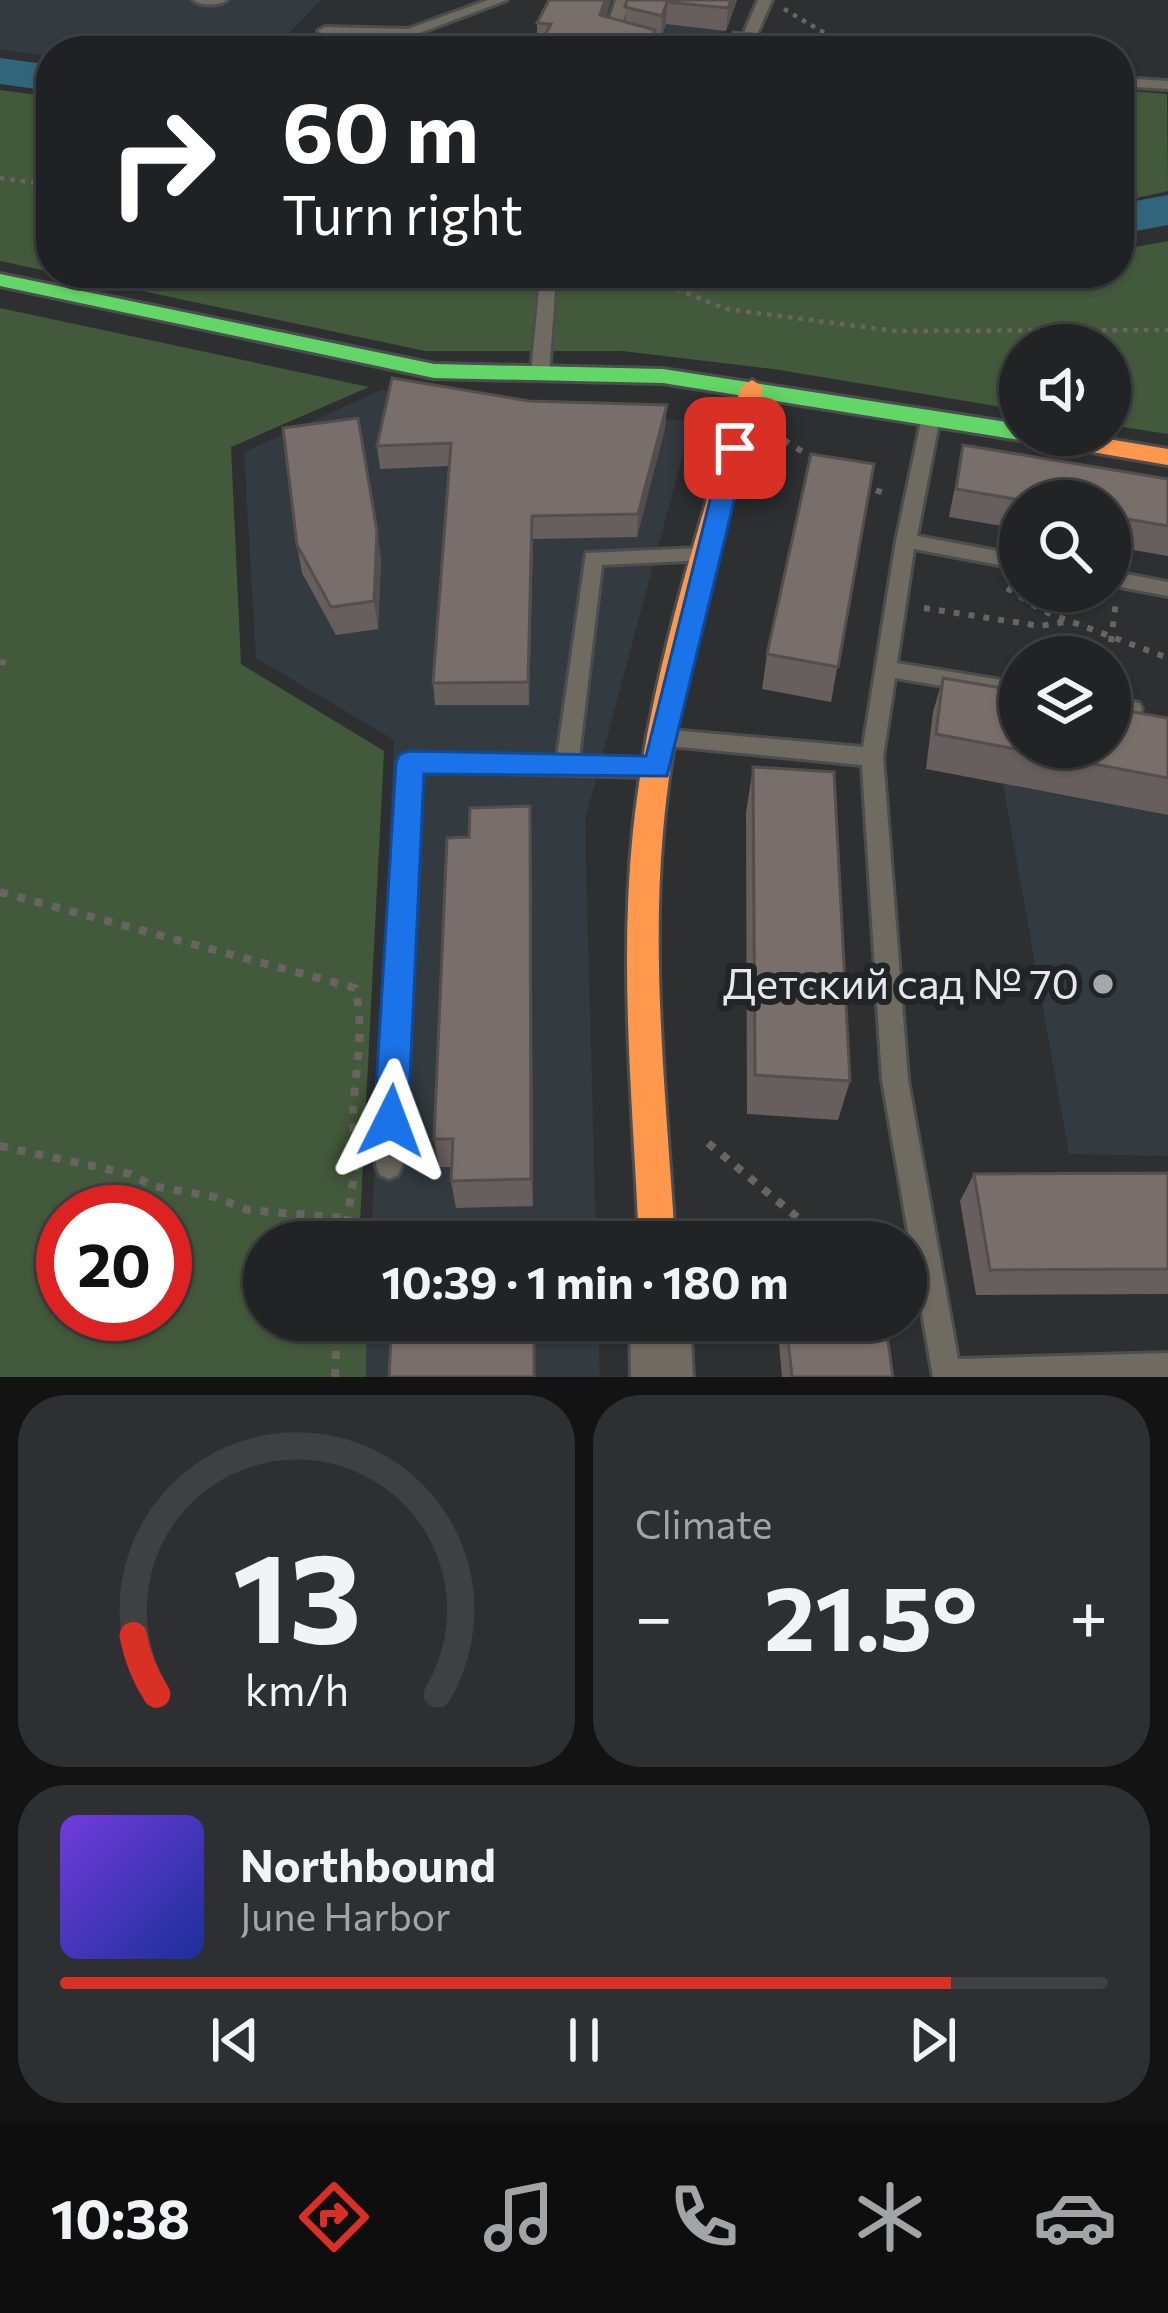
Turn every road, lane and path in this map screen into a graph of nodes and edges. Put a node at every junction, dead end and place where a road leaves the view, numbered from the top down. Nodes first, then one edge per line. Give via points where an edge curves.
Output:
1 (200, 0) edge
2 (220, 0) edge
3 (500, 0) edge
4 (623, 0) edge
5 (765, 0) edge
6 (325, 32) dead end
7 (616, 36) edge
8 (750, 36) edge
9 (832, 36) edge
10 (1134, 83) edge
11 (1168, 85) edge
12 (0, 178) edge
13 (36, 183) edge
14 (0, 280) edge
15 (36, 288) edge
16 (38, 288) edge
17 (547, 288) edge
18 (675, 288) edge
19 (1168, 330) edge
20 (540, 374) junction
21 (752, 387) junction
22 (931, 417) junction
23 (999, 428) edge
24 (776, 436) dead end
25 (1131, 451) edge
26 (1168, 457) edge
27 (823, 464) edge
28 (854, 480) edge
29 (914, 505) junction
30 (906, 541) junction
31 (961, 551) junction
32 (707, 555) junction
33 (999, 558) edge
34 (1131, 582) edge
35 (1168, 589) edge
36 (897, 603) junction
37 (1070, 621) junction
38 (1111, 636) edge
39 (1131, 644) edge
40 (1168, 658) edge
41 (886, 669) junction
42 (999, 688) edge
43 (662, 737) junction
44 (872, 757) junction
45 (567, 766) junction
46 (657, 768) junction
47 (0, 892) edge
48 (695, 1135) dead end
49 (0, 1146) edge
50 (389, 1166) dead end
51 (346, 1218) junction
52 (346, 1221) edge
53 (656, 1221) edge
54 (801, 1221) edge
55 (336, 1341) edge
56 (661, 1341) edge
57 (1168, 1367) edge
58 (947, 1376) edge
59 (335, 1377) edge
60 (662, 1377) edge

1 - 2 lane
3 - 6 lane via 409,33
4 - 7 lane
5 - 8 lane
5 - 9 path
10 - 11 lane
12 - 13 path
14 - 15 street
16 - 20 street via 434,371
17 - 20 lane
18 - 19 path via 726,309 928,335
20 - 21 street
21 - 22 street
21 - 32 street
22 - 23 street
22 - 29 lane
24 - 27 path
25 - 26 street
28 - 29 path
29 - 30 lane
30 - 31 lane
30 - 36 lane
31 - 33 lane
31 - 37 path via 1043,611
32 - 43 street
32 - 45 lane via 593,558
34 - 35 lane
36 - 37 path via 1040,626
36 - 41 lane
37 - 38 path
39 - 40 path
41 - 42 lane
41 - 44 lane
43 - 44 lane
43 - 46 street
44 - 58 lane via 895,1079
45 - 46 lane
45 - 50 lane via 410,762
46 - 53 street via 644,892
47 - 51 path via 355,988 356,1157
48 - 54 path
49 - 51 path via 248,1210
51 - 52 path
55 - 59 path
56 - 60 street
57 - 58 lane

